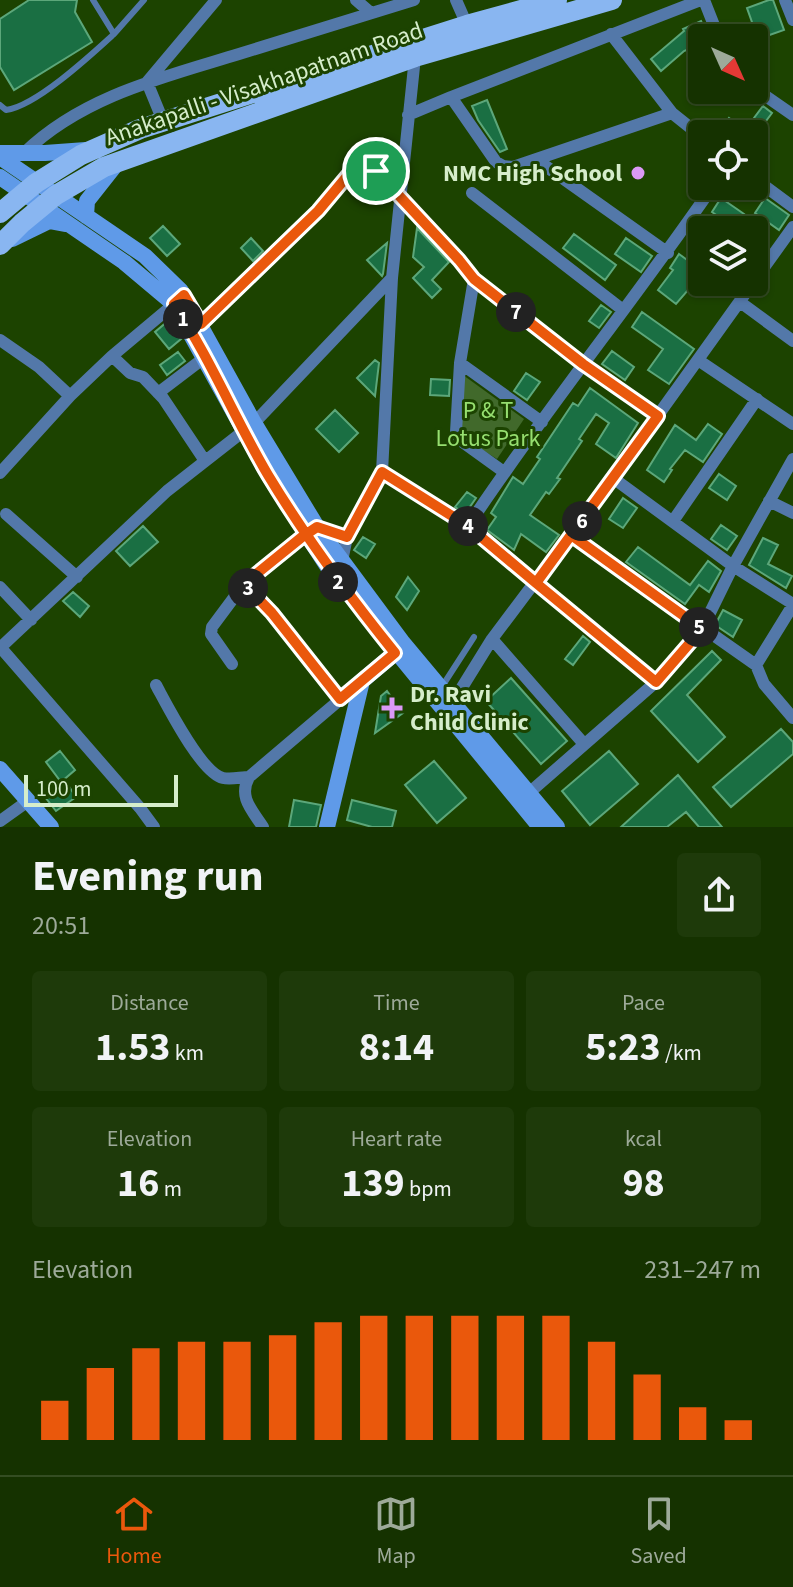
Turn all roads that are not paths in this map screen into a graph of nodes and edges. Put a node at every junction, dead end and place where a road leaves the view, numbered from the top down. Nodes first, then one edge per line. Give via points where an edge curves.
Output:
1 (93, 0) edge
2 (144, 0) edge
3 (216, 0) edge
4 (356, 0) edge
5 (414, 0) edge
6 (456, 0) edge
7 (557, 0) edge
8 (612, 0) edge
9 (702, 0) edge
10 (785, 0) edge
11 (371, 13) junction
12 (793, 20) edge
13 (713, 24) edge
14 (467, 25) junction
15 (114, 34) junction
16 (611, 34) junction
17 (415, 57) junction
18 (147, 82) junction
19 (451, 97) junction
20 (768, 98) edge
21 (0, 105) edge
22 (672, 113) junction
23 (408, 115) junction
24 (793, 115) edge
25 (163, 121) junction
26 (688, 126) edge
27 (93, 149) junction
28 (25, 152) junction
29 (0, 155) edge
30 (537, 160) junction
31 (118, 162) junction
32 (0, 177) edge
33 (30, 188) junction
34 (768, 188) edge
35 (472, 193) dead end
36 (399, 196) junction
37 (704, 200) edge
38 (49, 201) junction
39 (793, 207) edge
40 (0, 213) edge
41 (86, 216) junction
42 (70, 225) junction
43 (793, 227) edge
44 (0, 245) edge
45 (668, 253) junction
46 (392, 278) junction
47 (474, 279) junction
48 (179, 300) junction
49 (740, 302) junction
50 (623, 310) junction
51 (201, 324) junction
52 (0, 340) edge
53 (793, 341) edge
54 (112, 356) junction
55 (204, 358) junction
56 (698, 360) junction
57 (460, 363) junction
58 (583, 364) junction
59 (158, 393) junction
60 (70, 396) junction
61 (757, 399) junction
62 (658, 416) junction
63 (542, 422) junction
64 (793, 424) edge
65 (248, 427) junction
66 (793, 459) edge
67 (205, 461) junction
68 (382, 472) junction
69 (504, 472) junction
70 (0, 473) edge
71 (613, 478) junction
72 (769, 501) junction
73 (793, 513) edge
74 (6, 514) dead end
75 (673, 521) junction
76 (468, 526) junction
77 (311, 530) junction
78 (571, 535) junction
79 (347, 537) junction
80 (342, 561) junction
81 (733, 566) junction
82 (77, 577) junction
83 (536, 583) junction
84 (244, 584) junction
85 (0, 587) edge
86 (793, 604) edge
87 (31, 620) junction
88 (702, 629) junction
89 (474, 637) dead end
90 (492, 639) junction
91 (1, 648) edge
92 (395, 653) junction
93 (232, 664) dead end
94 (756, 665) junction
95 (362, 681) junction
96 (656, 682) junction
97 (156, 685) dead end
98 (441, 688) junction
99 (340, 699) junction
100 (448, 706) junction
101 (793, 718) edge
102 (584, 744) junction
103 (0, 769) edge
104 (249, 777) junction
105 (0, 785) edge
106 (523, 798) junction
107 (24, 804) junction
108 (0, 821) edge
109 (37, 827) edge
110 (51, 827) edge
111 (154, 827) edge
112 (263, 827) edge
113 (327, 827) edge
114 (540, 827) edge
115 (557, 827) edge

1 - 15 lane
2 - 15 lane
3 - 18 street
4 - 11 street
5 - 11 street
6 - 14 street
7 - 14 main road, Anakapalli - Visakhapatnam Road
8 - 17 main road, Anakapalli - Visakhapatnam Road
9 - 13 street
9 - 16 street
10 - 12 street
11 - 18 street
14 - 25 main road, Anakapalli - Visakhapatnam Road
15 - 21 lane via 37,96 13,109
16 - 19 street
16 - 22 street
17 - 23 street
17 - 31 main road, Anakapalli - Visakhapatnam Road
18 - 25 street
18 - 28 street via 69,117
19 - 23 street
19 - 30 street via 496,162 513,167
20 - 24 street
22 - 26 street
22 - 30 street
23 - 36 street
25 - 27 main road, Anakapalli - Visakhapatnam Road
27 - 28 main road
27 - 33 main road, Anakapalli - Visakhapatnam Road
28 - 29 main road
29 - 33 main road
30 - 45 street
31 - 38 main road, Anakapalli - Visakhapatnam Road
31 - 41 main road via 87,201
32 - 33 main road
33 - 38 main road
33 - 40 main road, Anakapalli - Visakhapatnam Road
34 - 39 street
35 - 50 street
36 - 46 street
36 - 47 street
36 - 51 street via 376,171 364,165 354,168 318,211
37 - 45 street
38 - 41 main road
38 - 42 main road
38 - 44 main road, Anakapalli - Visakhapatnam Road
41 - 48 main road via 151,261
42 - 44 main road via 49,221
42 - 48 main road
43 - 49 street
45 - 50 street
46 - 65 street
46 - 68 street
47 - 57 street
47 - 58 street
48 - 51 main road
48 - 54 street
48 - 55 main road
49 - 53 street
49 - 56 street
50 - 58 street
51 - 65 main road
52 - 60 street
54 - 59 street
54 - 60 street
55 - 59 street
55 - 65 main road
56 - 61 street
56 - 62 street
57 - 63 street
57 - 69 street via 457,436
58 - 62 street
58 - 63 street
59 - 67 street
60 - 70 street
61 - 64 street
61 - 75 street
62 - 71 street
63 - 69 street
65 - 67 street
65 - 77 main road
66 - 72 street
67 - 82 street
68 - 76 street
68 - 79 street
69 - 76 street
71 - 75 street
71 - 78 street
72 - 73 street
72 - 81 street
74 - 82 street
75 - 81 street
76 - 83 street
77 - 79 street
77 - 80 main road
77 - 84 street
77 - 92 main road via 347,594
78 - 83 street
78 - 88 street
79 - 80 street
80 - 98 main road
81 - 86 street
81 - 88 street
82 - 87 street
83 - 90 street
83 - 96 street
84 - 93 street via 212,627 211,634
84 - 99 street
85 - 87 street
86 - 94 street
87 - 91 street
88 - 94 street
88 - 96 street
89 - 98 lane
90 - 100 street
90 - 102 street
91 - 111 street
92 - 95 main road
92 - 100 main road
94 - 101 street via 764,684
95 - 99 street
95 - 113 main road
96 - 102 street
97 - 104 street via 192,748 215,773 224,779
98 - 100 main road
99 - 104 street
100 - 106 main road
102 - 106 street
103 - 107 main road
104 - 112 street via 244,797
105 - 107 main road
106 - 114 main road
106 - 115 main road
107 - 108 street
107 - 109 main road
107 - 110 main road

